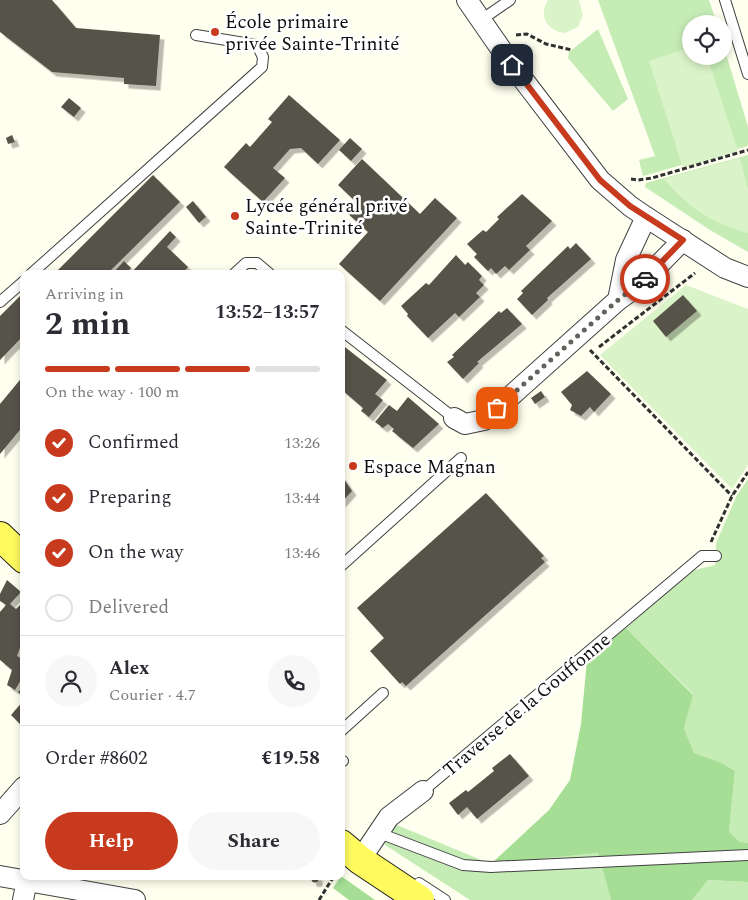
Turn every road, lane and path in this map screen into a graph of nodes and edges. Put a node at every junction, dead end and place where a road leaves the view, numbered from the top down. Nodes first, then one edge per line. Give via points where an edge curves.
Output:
1 (467, 0) edge
2 (510, 0) edge
3 (725, 0) edge
4 (481, 20) junction
5 (196, 35) dead end
6 (515, 42) dead end
7 (572, 50) dead end
8 (748, 74) edge
9 (748, 150) edge
10 (630, 178) dead end
11 (646, 217) junction
12 (683, 240) junction
13 (690, 266) dead end
14 (36, 270) edge
15 (238, 270) edge
16 (265, 270) edge
17 (748, 277) edge
18 (20, 284) edge
19 (618, 300) junction
20 (0, 302) edge
21 (345, 333) edge
22 (454, 418) joint
23 (461, 458) dead end
24 (748, 472) edge
25 (732, 496) junction
26 (0, 536) edge
27 (20, 555) edge
28 (702, 556) junction
29 (716, 556) dead end
30 (345, 562) edge
31 (383, 693) dead end
32 (345, 727) edge
33 (423, 790) joint
34 (20, 791) edge
35 (0, 814) edge
36 (379, 833) junction
37 (361, 855) edge
38 (748, 855) edge
39 (0, 876) edge
40 (406, 876) dead end
41 (20, 879) edge
42 (27, 880) joint
43 (332, 880) edge
44 (23, 900) edge
45 (135, 900) edge
46 (320, 900) edge
47 (420, 900) edge
48 (445, 900) edge

1 - 4 street
2 - 4 lane
3 - 8 lane
4 - 11 street via 600,180
5 - 14 lane via 257,45 263,57 262,67
6 - 7 path via 512,37 527,34 546,44
9 - 10 path via 652,178
11 - 12 street
11 - 19 street via 626,260
12 - 17 street via 725,268
12 - 19 street via 638,286
13 - 25 path via 698,271 592,352
15 - 16 lane via 246,263 257,263
18 - 20 lane
19 - 22 street via 484,420 465,424
21 - 22 lane
23 - 30 lane
24 - 25 path
25 - 28 path
26 - 27 main road
28 - 29 lane
28 - 33 lane, Traverse de la Gouffonne
31 - 32 lane
33 - 36 street, Traverse de la Gouffonne via 389,817
34 - 35 street
36 - 37 street, Traverse de la Gouffonne
36 - 38 lane via 463,865 491,867
37 - 47 main road
39 - 41 street
40 - 48 lane
42 - 44 street
42 - 45 street
43 - 46 path

